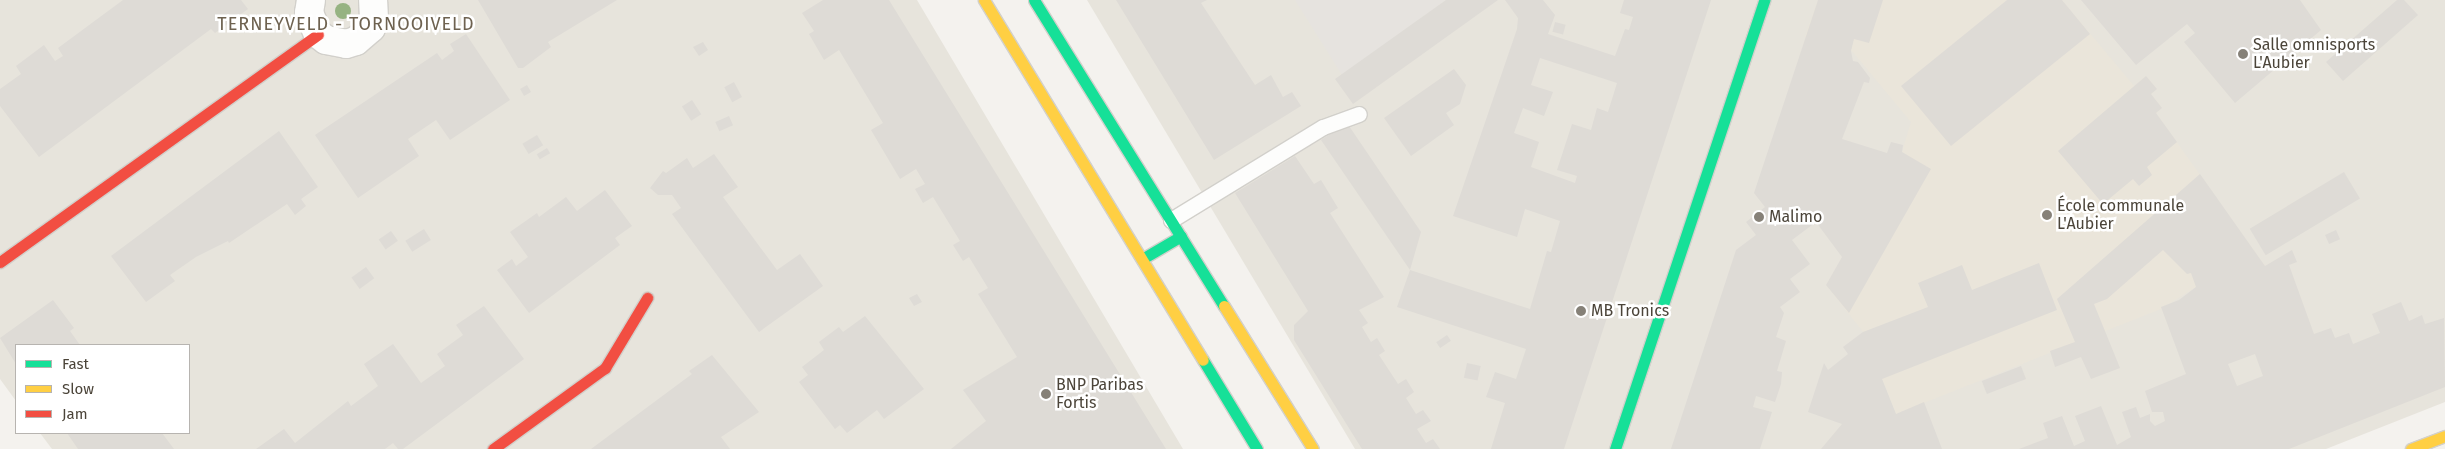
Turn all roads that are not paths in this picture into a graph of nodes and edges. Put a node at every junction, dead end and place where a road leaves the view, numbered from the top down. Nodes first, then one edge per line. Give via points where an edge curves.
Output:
1 (373, 0) edge
2 (984, 0) edge
3 (1034, 0) edge
4 (1764, 0) edge
5 (310, 12) edge
6 (1359, 114) dead end
7 (1171, 220) junction
8 (1180, 236) junction
9 (1142, 259) junction
10 (0, 262) edge
11 (646, 298) dead end
12 (2445, 436) edge
13 (493, 449) edge
14 (1257, 449) edge
15 (1313, 449) edge
16 (1615, 449) edge
17 (2411, 449) edge

1 - 5 street via 371,28 356,41 336,43
2 - 9 street
3 - 7 street
4 - 16 street
5 - 10 street
6 - 7 lane via 1323,127
7 - 8 street
8 - 9 street
8 - 15 street
9 - 14 street
11 - 13 street via 605,368
12 - 17 street

